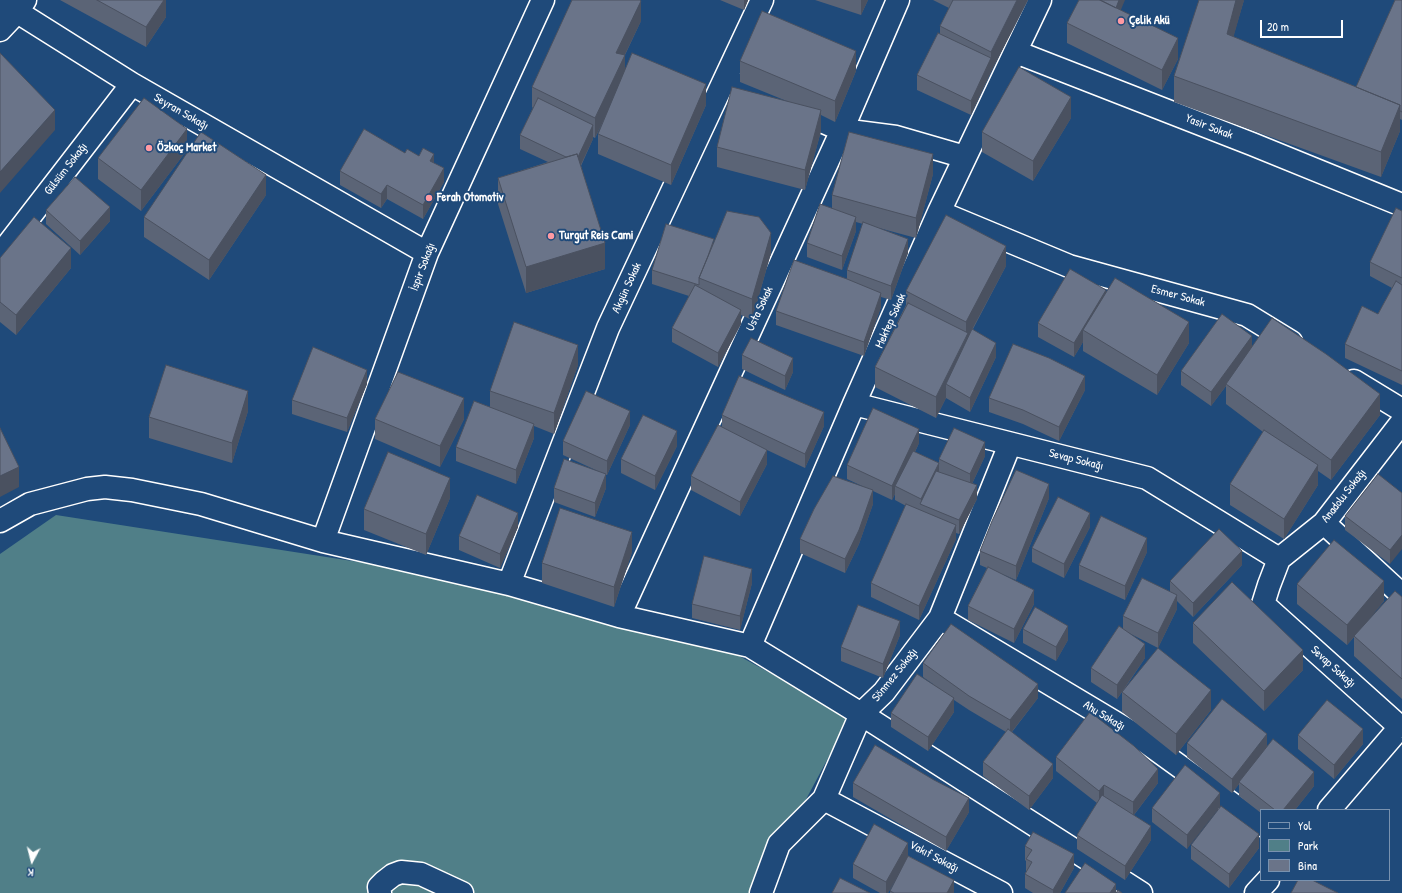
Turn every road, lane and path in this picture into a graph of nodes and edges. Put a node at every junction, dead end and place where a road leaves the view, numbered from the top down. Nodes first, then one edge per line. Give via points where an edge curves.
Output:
1 (543, 0) edge
2 (762, 0) edge
3 (898, 0) edge
4 (1040, 0) edge
5 (14, 4) edge
6 (0, 30) edge
7 (1016, 52) junction
8 (725, 79) junction
9 (132, 84) junction
10 (842, 130) junction
11 (965, 157) junction
12 (1402, 205) edge
13 (939, 212) junction
14 (427, 253) junction
15 (0, 255) edge
16 (1308, 352) edge
17 (1335, 368) edge
18 (854, 404) junction
19 (1402, 410) edge
20 (1402, 422) edge
21 (1010, 444) junction
22 (0, 522) edge
23 (1324, 523) junction
24 (323, 541) junction
25 (1279, 559) junction
26 (509, 584) junction
27 (1402, 595) edge
28 (619, 616) junction
29 (940, 618) junction
30 (750, 646) junction
31 (861, 714) junction
32 (1401, 726) edge
33 (824, 800) junction
34 (1330, 809) edge
35 (1260, 824) edge
36 (1267, 881) edge
37 (380, 890) edge
38 (462, 893) edge
39 (761, 893) edge
40 (1001, 893) edge
41 (1141, 893) edge
42 (1256, 893) edge

1 - 14 street, İspir Sokağı
2 - 8 street, Akgün Sokak
3 - 10 street, Usta Sokak
4 - 7 street, Mektep Sokak
5 - 6 street
5 - 9 street, Seyran Sokağı
7 - 11 street, Mektep Sokak
7 - 12 street, Yasir Sokak
8 - 10 street
8 - 26 street, Akgün Sokak via 608,328
9 - 14 street, Seyran Sokağı
9 - 15 street, Gülsüm Sokağı
10 - 11 street via 896,137
10 - 28 street, Usta Sokak
11 - 13 street, Mektep Sokak
13 - 16 street, Esmer Sokak via 1070,266 1247,315
13 - 18 street, Mektep Sokak
14 - 24 street, İspir Sokağı
17 - 19 street
18 - 21 street, Sevap Sokağı
18 - 30 street, Mektep Sokak
20 - 23 street, Anadolu Sokağı
21 - 25 street, Sevap Sokağı via 1147,478
21 - 29 street, Sönmez Sokağı
22 - 24 street via 30,504 87,489 105,487 201,504
23 - 25 street, Anadolu Sokağı
23 - 27 street
24 - 26 street
25 - 32 street, Sevap Sokağı via 1263,604
26 - 28 street
28 - 30 street
29 - 31 street, Sönmez Sokağı via 884,692
29 - 35 street, Ahu Sokağı via 1139,737
30 - 31 street
31 - 33 street, Sönmez Sokağı
31 - 41 street
32 - 34 street
33 - 39 street, Sönmez Sokağı via 779,844
33 - 40 street, Vakıf Sokağı
36 - 42 street
37 - 38 street via 393,875 413,872

